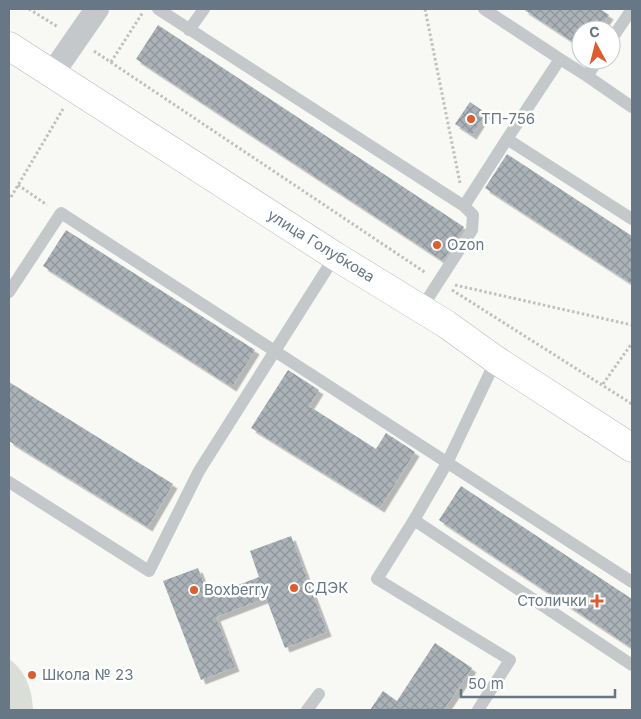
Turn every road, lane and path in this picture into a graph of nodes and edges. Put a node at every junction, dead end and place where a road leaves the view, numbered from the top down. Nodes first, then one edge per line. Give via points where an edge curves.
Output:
1 (29, 9) edge
2 (98, 9) edge
3 (145, 9) edge
4 (158, 9) edge
5 (204, 9) edge
6 (425, 9) edge
7 (484, 9) edge
8 (632, 9) edge
9 (621, 25) edge
10 (189, 30) junction
11 (76, 39) junction
12 (9, 46) edge
13 (560, 59) junction
14 (111, 62) junction
15 (591, 70) edge
16 (52, 74) junction
17 (587, 76) junction
18 (632, 107) edge
19 (63, 108) dead end
20 (507, 139) junction
21 (18, 185) junction
22 (11, 197) dead end
23 (464, 206) junction
24 (60, 213) junction
25 (632, 219) edge
26 (335, 256) junction
27 (439, 281) junction
28 (9, 292) edge
29 (421, 309) junction
30 (632, 325) edge
31 (632, 343) edge
32 (274, 351) junction
33 (496, 360) junction
34 (603, 384) junction
35 (632, 404) edge
36 (632, 448) edge
37 (447, 463) junction
38 (9, 482) edge
39 (414, 520) junction
40 (632, 582) edge
41 (632, 665) edge
42 (319, 694) dead end
43 (306, 710) edge
44 (478, 710) edge

1 - 11 path
2 - 11 street
3 - 14 path
4 - 10 lane
5 - 10 lane
6 - 23 path
7 - 13 lane
8 - 9 lane
10 - 23 lane
11 - 14 path
11 - 16 street
12 - 16 main road, улица Голубкова
13 - 17 lane
13 - 20 lane
14 - 27 path
15 - 17 lane
16 - 26 main road, улица Голубкова
17 - 18 lane
19 - 21 path
20 - 23 lane
20 - 25 lane
21 - 22 path
21 - 24 path
23 - 27 lane via 473,215 472,230
24 - 28 lane
24 - 32 lane
26 - 29 main road, улица Голубкова
26 - 32 lane
27 - 29 lane
27 - 30 path
27 - 34 path
29 - 33 main road, улица Голубкова
31 - 34 path
32 - 37 lane
32 - 38 lane via 199,471 149,571
33 - 36 main road, улица Голубкова
33 - 37 lane
34 - 35 path
37 - 39 lane
37 - 40 lane
39 - 41 lane
39 - 44 lane via 377,579 510,660
42 - 43 lane

